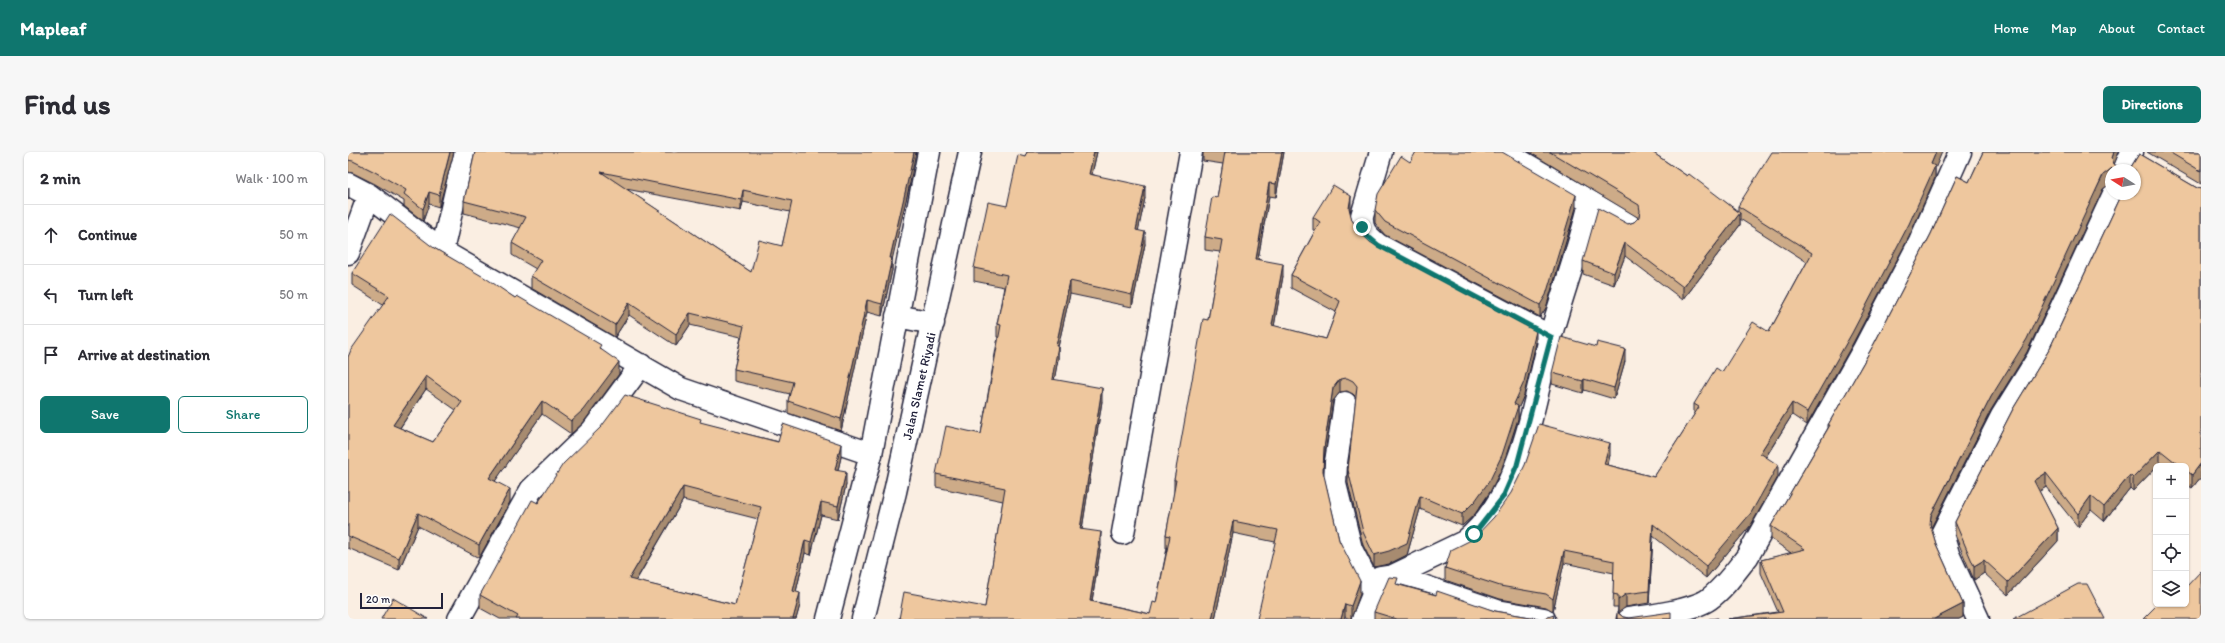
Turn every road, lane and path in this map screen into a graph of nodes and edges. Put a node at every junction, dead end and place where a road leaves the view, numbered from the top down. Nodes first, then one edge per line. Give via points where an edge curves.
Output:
1 (465, 152) edge
2 (928, 152) edge
3 (970, 152) edge
4 (1191, 152) edge
5 (1381, 152) edge
6 (1504, 152) edge
7 (1960, 152) edge
8 (2132, 152) edge
9 (2127, 164) edge
10 (348, 184) edge
11 (369, 195) junction
12 (2111, 200) edge
13 (1590, 203) junction
14 (1628, 224) edge
15 (442, 251) junction
16 (348, 253) edge
17 (897, 316) junction
18 (933, 323) junction
19 (1551, 337) junction
20 (641, 365) junction
21 (1345, 403) dead end
22 (871, 454) junction
23 (1123, 533) dead end
24 (1393, 576) junction
25 (1373, 592) junction
26 (459, 619) edge
27 (828, 619) edge
28 (863, 619) edge
29 (1363, 619) edge
30 (1544, 619) edge
31 (1628, 619) edge
32 (1978, 619) edge

1 - 15 street
2 - 17 street
3 - 18 street, Jalan Slamet Riyadi
4 - 23 street
5 - 19 street via 1362,216 1365,234 1378,245
6 - 13 street
7 - 31 street via 1920,242 1746,557 1729,580 1708,600 1678,610
8 - 9 street
10 - 11 street
11 - 15 street
11 - 16 street
12 - 32 street via 2038,358 2002,416 1942,534 1948,554
13 - 14 street
13 - 19 street via 1581,242 1569,272
15 - 20 street
17 - 18 street
17 - 22 street
18 - 28 street, Jalan Slamet Riyadi
19 - 24 street via 1517,465 1503,497 1474,534 1464,542
20 - 22 street via 681,389
20 - 26 street via 592,431 531,490
21 - 25 street via 1335,484 1351,549
22 - 27 street
24 - 25 street via 1380,578
24 - 30 street via 1497,611
25 - 29 street

